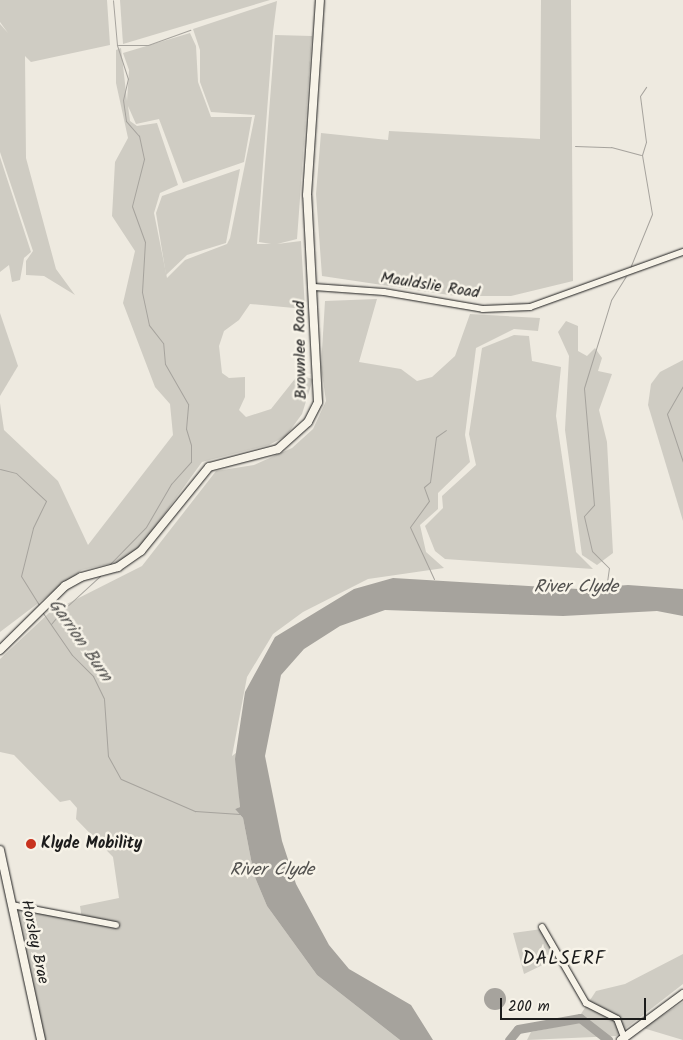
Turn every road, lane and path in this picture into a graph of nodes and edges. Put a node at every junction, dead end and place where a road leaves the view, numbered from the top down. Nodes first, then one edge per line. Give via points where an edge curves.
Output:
1 (320, 0) edge
2 (683, 252) edge
3 (314, 287) junction
4 (0, 650) edge
5 (0, 850) edge
6 (12, 905) junction
7 (116, 925) dead end
8 (542, 927) dead end
9 (683, 994) edge
10 (623, 1039) edge
11 (41, 1040) edge

1 - 3 main road, Brownlee Road via 308,165
2 - 3 street, Mauldslie Road via 530,307 483,309 384,292
3 - 4 main road, Brownlee Road via 318,402 308,422 278,449 210,467 140,552 118,567 81,577 44,604
5 - 6 main road, Horsley Brae
6 - 7 street
6 - 11 main road, Horsley Brae
8 - 10 street via 586,1003 617,1019
9 - 10 main road

